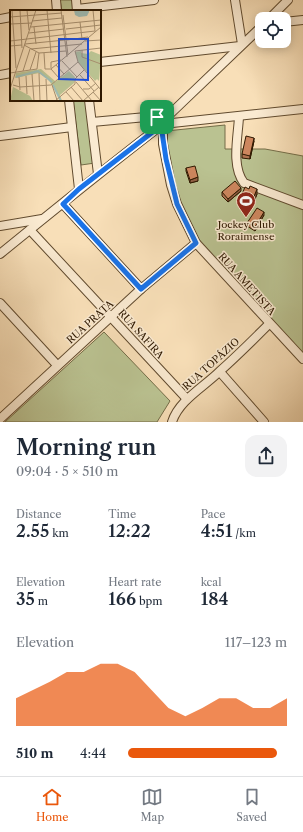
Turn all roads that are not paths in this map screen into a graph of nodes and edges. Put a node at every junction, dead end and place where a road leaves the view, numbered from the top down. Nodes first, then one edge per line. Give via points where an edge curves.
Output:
1 (56, 0) edge
2 (76, 0) edge
3 (154, 0) edge
4 (235, 0) edge
5 (288, 0) edge
6 (57, 10) edge
7 (77, 10) edge
8 (276, 12) edge
9 (10, 17) edge
10 (0, 19) edge
11 (303, 20) edge
12 (291, 21) edge
13 (255, 32) edge
14 (241, 45) junction
15 (101, 62) edge
16 (10, 73) edge
17 (0, 75) edge
18 (69, 101) edge
19 (89, 101) edge
20 (303, 108) edge
21 (170, 114) junction
22 (154, 116) junction
23 (239, 117) junction
24 (92, 122) junction
25 (163, 124) junction
26 (72, 127) junction
27 (0, 136) edge
28 (98, 174) junction
29 (79, 189) junction
30 (63, 204) junction
31 (303, 205) edge
32 (43, 219) junction
33 (0, 226) edge
34 (30, 230) junction
35 (196, 243) junction
36 (0, 254) edge
37 (141, 289) junction
38 (0, 303) edge
39 (111, 316) junction
40 (269, 324) junction
41 (303, 359) edge
42 (57, 365) junction
43 (220, 372) junction
44 (187, 399) junction
45 (1, 415) edge
46 (172, 422) edge
47 (264, 422) edge

1 - 6 street
2 - 7 street
3 - 7 street
4 - 14 street
5 - 8 street
9 - 10 street
11 - 12 street
13 - 14 street
14 - 15 street
14 - 21 street
16 - 17 street
18 - 26 street
19 - 24 street
20 - 23 street
21 - 22 street
21 - 25 street
22 - 24 street
22 - 25 street via 162,118
23 - 25 street
23 - 31 street via 238,176 244,183
24 - 28 street
25 - 28 street
25 - 35 street, RUA AMETISTA via 163,144 177,204
26 - 27 street
26 - 29 street
28 - 29 street
29 - 30 street
30 - 32 street
30 - 37 street
32 - 33 street
32 - 34 street
34 - 36 street
34 - 39 street, RUA SAFIRA
35 - 37 street, RUA PRATA
35 - 40 street, RUA AMETISTA
37 - 39 street, RUA PRATA
38 - 42 street
39 - 42 street, RUA PRATA
39 - 44 street, RUA SAFIRA
40 - 41 street, RUA AMETISTA
40 - 43 street, RUA TOPÁZIO
42 - 45 street, RUA PRATA
43 - 44 street, RUA TOPÁZIO
43 - 47 street
44 - 46 street, RUA TOPÁZIO via 174,414

